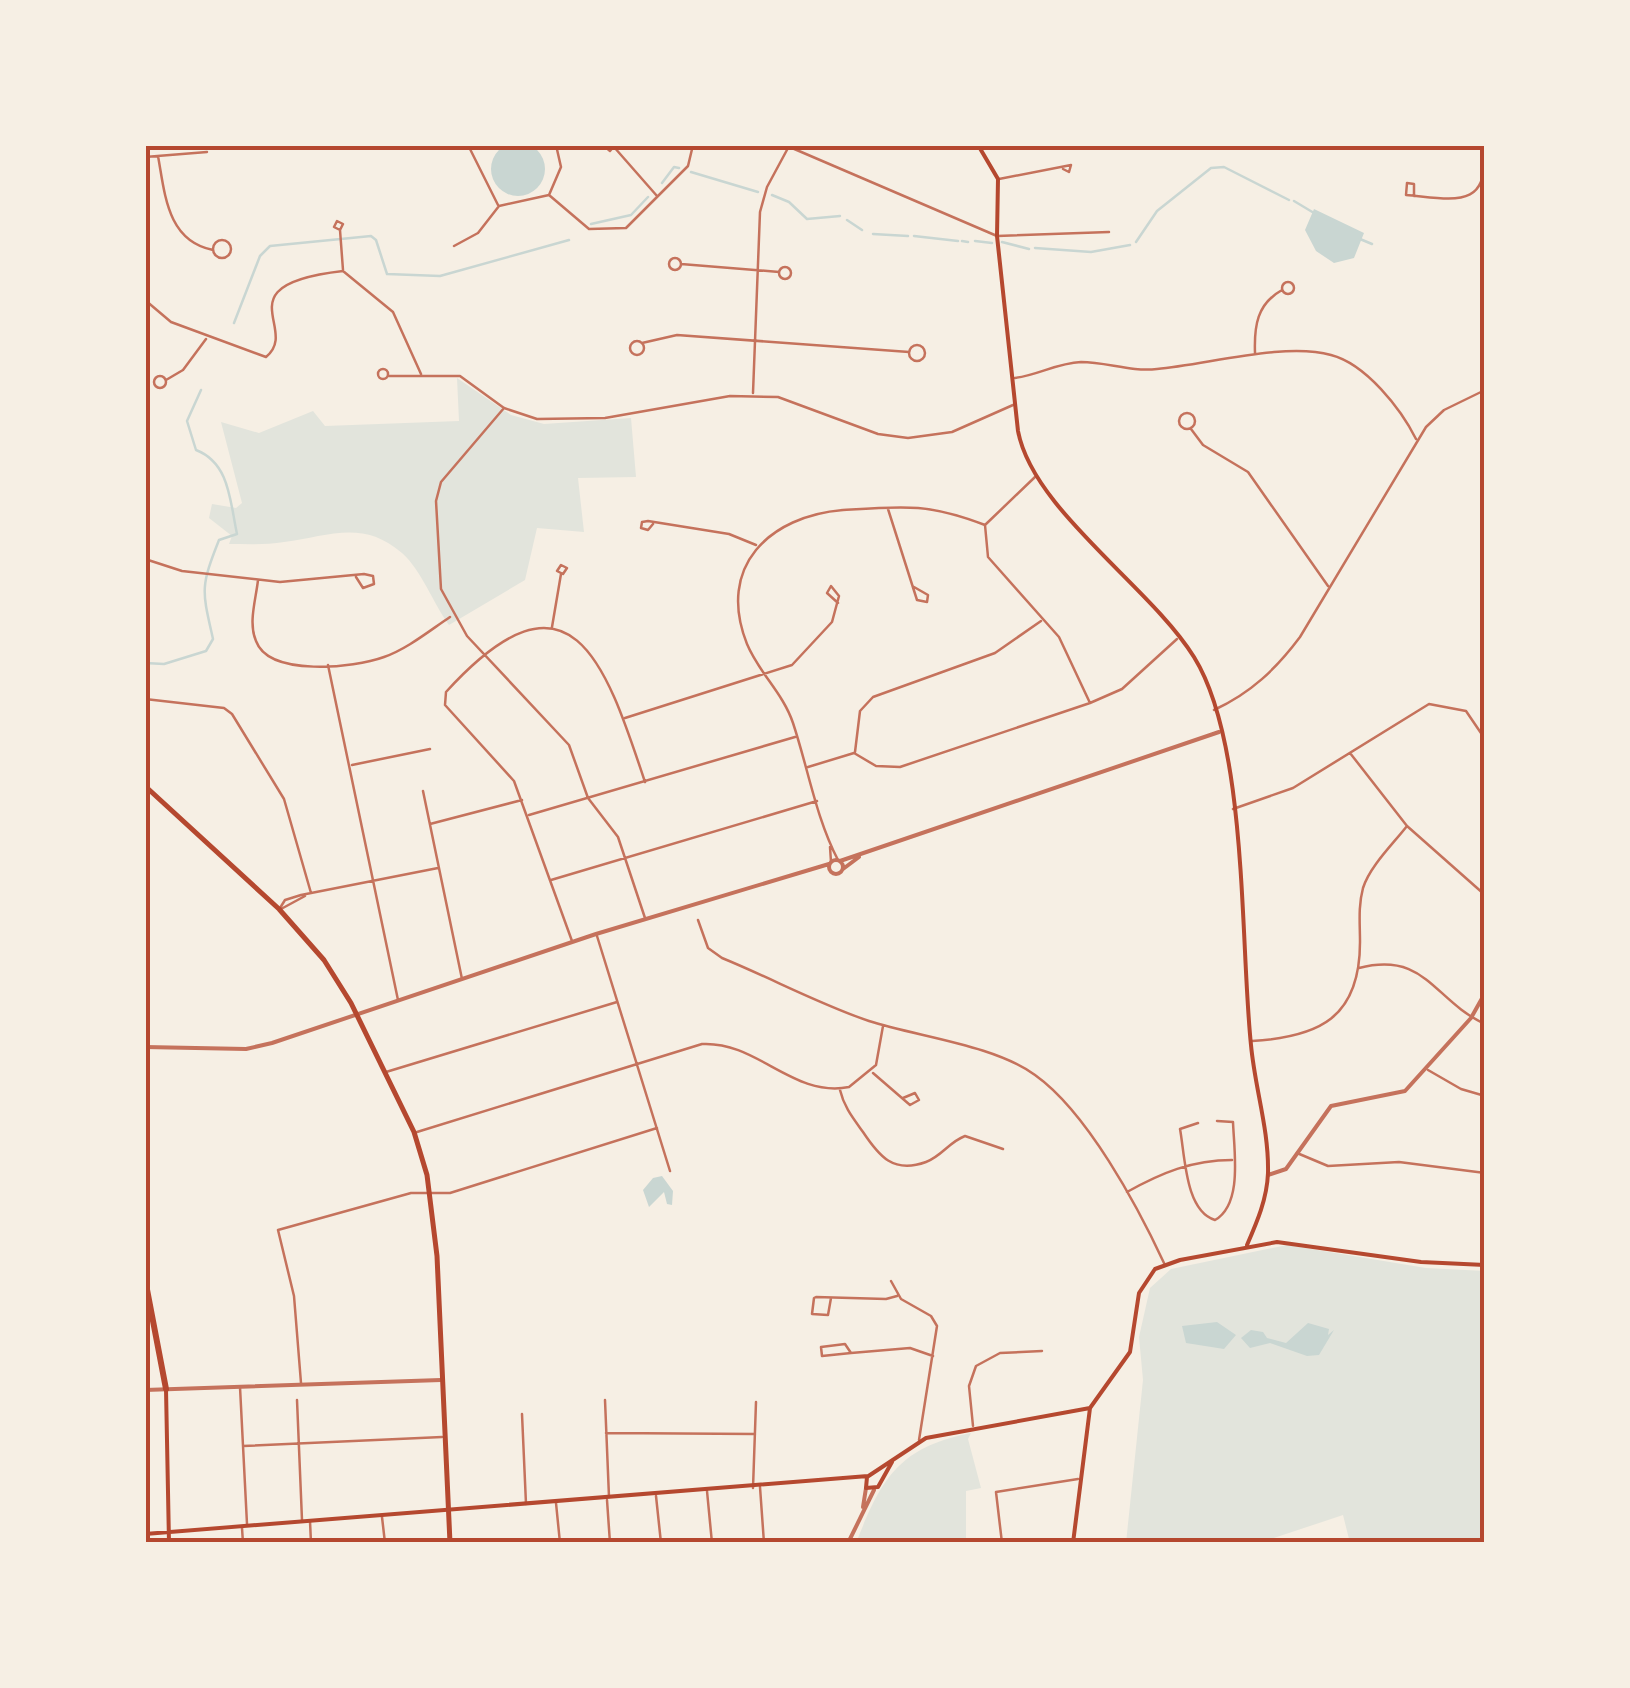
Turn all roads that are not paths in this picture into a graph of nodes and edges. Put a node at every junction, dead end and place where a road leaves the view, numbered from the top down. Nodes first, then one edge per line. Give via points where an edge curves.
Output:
1 (468, 145) edge
2 (556, 145) edge
3 (604, 145) edge
4 (693, 145) edge
5 (978, 145) edge
6 (1483, 145) edge
7 (615, 146) edge
8 (787, 146) edge
9 (207, 152) dead end
10 (1485, 152) edge
11 (158, 156) junction
12 (145, 157) edge
13 (1063, 169) dead end
14 (998, 179) junction
15 (548, 195) junction
16 (1414, 196) dead end
17 (658, 197) junction
18 (499, 206) junction
19 (340, 230) dead end
20 (1109, 232) dead end
21 (998, 236) junction
22 (454, 246) dead end
23 (213, 250) dead end
24 (681, 264) dead end
25 (343, 271) junction
26 (757, 271) junction
27 (779, 272) dead end
28 (1282, 290) dead end
29 (145, 300) edge
30 (206, 338) junction
31 (755, 340) junction
32 (642, 343) dead end
33 (909, 352) dead end
34 (1255, 354) junction
35 (422, 375) junction
36 (388, 376) dead end
37 (1013, 378) junction
38 (166, 380) dead end
39 (1485, 390) edge
40 (753, 394) junction
41 (1016, 405) junction
42 (504, 408) junction
43 (1410, 426) junction
44 (1425, 428) junction
45 (1191, 429) dead end
46 (1416, 439) junction
47 (1036, 476) junction
48 (888, 507) junction
49 (653, 524) dead end
50 (985, 525) junction
51 (757, 546) junction
52 (145, 559) edge
53 (561, 574) dead end
54 (356, 578) dead end
55 (258, 580) junction
56 (914, 587) dead end
57 (1329, 587) junction
58 (838, 604) dead end
59 (452, 616) junction
60 (1042, 620) junction
61 (552, 628) junction
62 (1179, 636) junction
63 (486, 653) junction
64 (328, 664) junction
65 (766, 676) junction
66 (145, 699) edge
67 (1090, 703) junction
68 (1214, 710) junction
69 (624, 718) junction
70 (1219, 732) junction
71 (797, 736) junction
72 (1485, 739) edge
73 (430, 749) dead end
74 (1349, 752) junction
75 (854, 754) junction
76 (350, 765) junction
77 (807, 768) junction
78 (645, 782) junction
79 (145, 786) edge
80 (423, 791) dead end
81 (588, 798) junction
82 (522, 800) junction
83 (817, 802) junction
84 (1232, 809) junction
85 (528, 815) junction
86 (428, 824) junction
87 (1407, 826) junction
88 (866, 852) junction
89 (624, 858) junction
90 (834, 862) junction
91 (438, 868) junction
92 (843, 870) junction
93 (803, 872) junction
94 (831, 873) junction
95 (550, 880) junction
96 (373, 881) junction
97 (310, 894) junction
98 (1485, 895) edge
99 (279, 909) junction
100 (645, 920) junction
101 (698, 920) dead end
102 (596, 934) junction
103 (572, 943) junction
104 (1357, 969) junction
105 (462, 980) junction
106 (1485, 993) edge
107 (398, 1000) junction
108 (617, 1002) junction
109 (356, 1013) junction
110 (1472, 1018) junction
111 (883, 1024) junction
112 (1485, 1024) edge
113 (1250, 1042) junction
114 (145, 1047) edge
115 (637, 1064) junction
116 (1426, 1069) junction
117 (872, 1072) junction
118 (385, 1073) junction
119 (840, 1088) junction
120 (1485, 1096) edge
121 (903, 1098) dead end
122 (1217, 1121) dead end
123 (1198, 1123) dead end
124 (657, 1128) junction
125 (414, 1132) junction
126 (1002, 1149) dead end
127 (1296, 1152) junction
128 (1234, 1160) junction
129 (1187, 1165) junction
130 (670, 1171) dead end
131 (1485, 1174) edge
132 (1268, 1175) junction
133 (430, 1193) junction
134 (1125, 1193) junction
135 (1247, 1245) junction
136 (1164, 1264) junction
137 (1485, 1265) edge
138 (145, 1278) edge
139 (891, 1281) dead end
140 (899, 1295) junction
141 (831, 1298) junction
142 (1042, 1351) dead end
143 (850, 1353) junction
144 (934, 1356) junction
145 (440, 1380) junction
146 (302, 1382) junction
147 (240, 1386) junction
148 (166, 1389) junction
149 (145, 1390) edge
150 (297, 1400) dead end
151 (605, 1400) dead end
152 (756, 1402) dead end
153 (1090, 1408) junction
154 (522, 1414) dead end
155 (972, 1426) junction
156 (606, 1433) junction
157 (755, 1434) junction
158 (443, 1437) junction
159 (919, 1440) junction
160 (298, 1444) junction
161 (243, 1446) junction
162 (892, 1462) junction
163 (871, 1476) junction
164 (1080, 1478) junction
165 (850, 1479) junction
166 (879, 1481) junction
167 (865, 1486) junction
168 (757, 1488) junction
169 (874, 1490) junction
170 (707, 1491) junction
171 (656, 1495) junction
172 (608, 1498) junction
173 (556, 1503) junction
174 (526, 1505) junction
175 (448, 1512) junction
176 (862, 1512) junction
177 (382, 1516) junction
178 (310, 1521) junction
179 (302, 1522) junction
180 (245, 1526) junction
181 (169, 1532) junction
182 (145, 1534) edge
183 (168, 1543) edge
184 (244, 1543) edge
185 (311, 1543) edge
186 (385, 1543) edge
187 (450, 1543) edge
188 (560, 1543) edge
189 (610, 1543) edge
190 (660, 1543) edge
191 (712, 1543) edge
192 (764, 1543) edge
193 (848, 1543) edge
194 (1002, 1543) edge
195 (1073, 1543) edge

1 - 18 street
2 - 15 street via 561,166
3 - 7 street
4 - 17 street via 688,166
5 - 14 main road
6 - 10 street
7 - 17 street
8 - 21 street
8 - 26 street via 762,203
9 - 11 street
10 - 16 street via 1473,197
11 - 12 street
11 - 23 street via 172,221
13 - 14 street
14 - 21 main road
15 - 17 street via 589,230 606,232 631,225
15 - 18 street
18 - 22 street via 478,233
19 - 25 street
20 - 21 street
21 - 37 main road
24 - 26 street
25 - 30 street via 296,277 279,289 270,356
25 - 35 street via 392,312
26 - 27 street
26 - 31 street
28 - 34 street via 1264,303 1257,319
29 - 30 street
30 - 38 street via 183,370
31 - 32 street via 676,335
31 - 33 street
31 - 40 street
34 - 37 street via 1144,370 1078,362
34 - 43 street via 1340,358
35 - 36 street
35 - 42 street via 460,376
37 - 41 main road
39 - 44 street via 1444,410
40 - 41 street via 908,438 952,432
40 - 42 street via 605,418 538,419
41 - 47 main road via 1020,440
42 - 59 street via 448,468 436,500 441,589
43 - 44 street
43 - 46 street
44 - 46 street
45 - 57 street via 1203,445 1248,472
46 - 57 street
47 - 50 street
47 - 62 main road
48 - 50 street via 932,506
48 - 51 street via 804,515
48 - 56 street
49 - 51 street via 729,534
50 - 60 street via 988,556
51 - 65 street via 744,578 741,612 746,641
52 - 55 street
53 - 61 street
54 - 55 street
55 - 64 street via 257,646 278,663
57 - 68 street via 1280,664
58 - 65 street via 809,651
59 - 63 street
59 - 64 street via 383,658
60 - 67 street via 1066,648
60 - 75 street via 995,653 873,697 857,722
61 - 63 street via 510,634
61 - 69 street via 588,647
62 - 67 street via 1122,689
62 - 68 main road
63 - 81 street via 569,744
63 - 82 street via 444,701 510,775
64 - 76 street
65 - 69 street
65 - 71 street
66 - 97 street via 232,714 284,799
67 - 75 street via 900,767 876,766
68 - 70 main road
69 - 78 street
70 - 84 main road
70 - 88 street
71 - 77 street
71 - 78 street
72 - 74 street via 1466,711 1435,704
73 - 76 street
74 - 84 street via 1293,788
74 - 87 street
75 - 77 street
76 - 96 street
77 - 83 street
78 - 81 street
79 - 99 main road
80 - 86 street
81 - 85 street
81 - 89 street via 618,837
82 - 85 street
82 - 86 street
83 - 89 street
83 - 90 street
84 - 113 main road
85 - 95 street
86 - 91 street
87 - 98 street
87 - 104 street via 1364,883
88 - 90 street
88 - 92 street
89 - 95 street
89 - 100 street
90 - 92 street
90 - 93 street
90 - 94 street
91 - 96 street
91 - 105 street
92 - 94 street
93 - 94 street
93 - 100 street
95 - 103 street
96 - 97 street
96 - 107 street
97 - 99 street
99 - 109 main road via 324,960
100 - 102 street
101 - 111 street via 714,954
102 - 103 street
102 - 108 street
103 - 105 street
104 - 110 street via 1393,962 1415,969
104 - 113 street via 1342,1006 1316,1032
105 - 107 street
106 - 110 street
107 - 109 street
108 - 115 street
108 - 118 street
109 - 114 street via 246,1049
109 - 118 main road
110 - 112 street
110 - 116 street
111 - 117 street
111 - 134 street via 1034,1074 1072,1113
113 - 132 main road
115 - 119 street via 717,1044 808,1085
115 - 124 street
115 - 125 street
116 - 120 street
116 - 127 street via 1394,1097 1331,1106
117 - 119 street
117 - 121 street
118 - 125 main road
119 - 126 street via 846,1108 888,1163 931,1160 965,1136
122 - 128 street via 1234,1122
123 - 129 street via 1180,1129
124 - 130 street
124 - 133 street via 450,1193
125 - 133 main road
127 - 131 street via 1328,1166 1399,1162
127 - 132 street via 1283,1171
128 - 129 street
128 - 129 street via 1231,1200 1226,1214 1214,1220 1196,1206
129 - 134 street
132 - 135 main road
133 - 145 main road
133 - 146 street via 278,1230 295,1299
134 - 136 street
135 - 136 main road
135 - 137 main road via 1302,1244
136 - 153 main road via 1142,1284 1130,1352
138 - 148 highway
139 - 140 street
140 - 141 street
140 - 144 street via 934,1319
141 - 141 street via 814,1298 812,1314 830,1314
142 - 155 street via 1000,1353 976,1366 969,1386
143 - 143 street via 845,1344 822,1347 822,1356
143 - 144 street via 910,1348
144 - 159 street
145 - 146 street
145 - 158 main road
146 - 147 street
147 - 148 street
147 - 161 street
148 - 149 street
148 - 181 main road
150 - 160 street
151 - 156 street
152 - 157 street
153 - 155 main road
153 - 164 main road
154 - 174 street
155 - 159 main road
156 - 157 street
156 - 172 street
157 - 168 street
158 - 160 street
158 - 175 main road
159 - 162 main road
160 - 161 street
160 - 179 street
161 - 180 street
162 - 163 main road
162 - 166 main road
163 - 165 main road
163 - 166 main road
163 - 167 main road
164 - 194 street via 996,1492
164 - 195 main road
165 - 167 main road
165 - 168 main road
166 - 169 main road
167 - 169 main road
167 - 176 street
168 - 170 main road
168 - 192 street
169 - 176 street
170 - 171 main road
170 - 191 street
171 - 172 main road
171 - 190 street
172 - 173 main road
172 - 189 street
173 - 174 main road
173 - 188 street
174 - 175 main road
175 - 177 main road
175 - 187 main road
176 - 193 street
177 - 178 main road
177 - 186 street
178 - 179 main road
178 - 185 street
179 - 180 main road
180 - 181 main road
180 - 184 street
181 - 182 main road
181 - 183 main road

